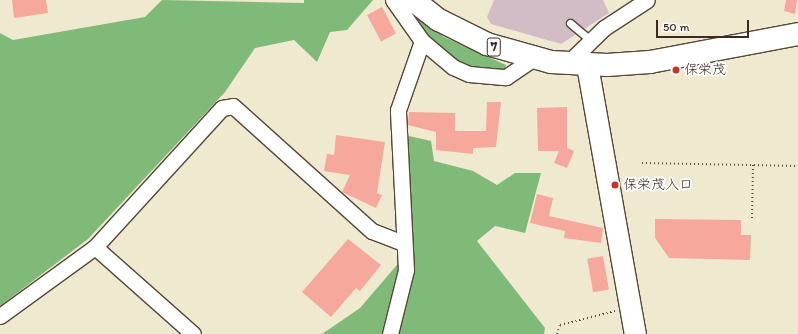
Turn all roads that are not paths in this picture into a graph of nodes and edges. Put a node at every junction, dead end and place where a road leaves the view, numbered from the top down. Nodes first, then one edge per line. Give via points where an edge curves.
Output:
1 (393, 0) edge
2 (413, 0) edge
3 (647, 0) edge
4 (570, 23) dead end
5 (798, 34) edge
6 (590, 40) junction
7 (422, 41) junction
8 (533, 60) junction
9 (577, 64) junction
10 (404, 243) junction
11 (95, 247) junction
12 (0, 316) edge
13 (193, 334) edge
14 (390, 334) edge
15 (635, 334) edge

1 - 7 street
2 - 8 main road, 7 via 456,30
3 - 6 street
4 - 6 lane
5 - 9 main road, 7 via 650,62
6 - 9 street
7 - 8 street via 453,67 481,77 506,77
7 - 10 street via 398,110
8 - 9 main road, 7
9 - 15 street
10 - 11 street via 372,231 233,106 222,108
10 - 14 street via 406,270
11 - 12 street
11 - 13 street

